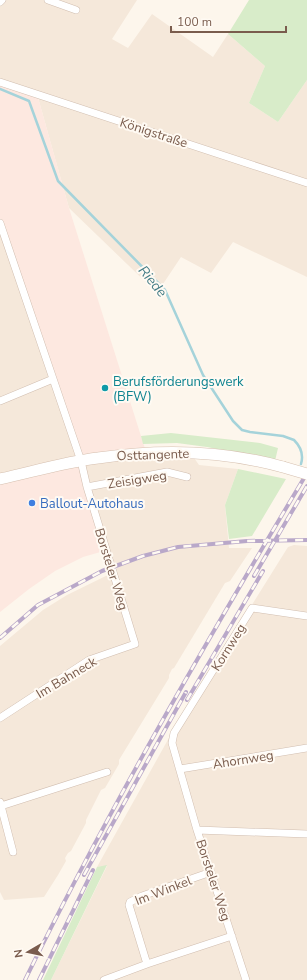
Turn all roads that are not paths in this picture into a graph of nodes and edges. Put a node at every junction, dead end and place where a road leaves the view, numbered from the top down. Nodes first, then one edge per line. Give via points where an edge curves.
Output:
1 (48, 0) edge
2 (76, 10) dead end
3 (0, 82) edge
4 (307, 183) edge
5 (0, 223) edge
6 (53, 379) junction
7 (0, 401) edge
8 (81, 461) junction
9 (307, 474) edge
10 (187, 477) dead end
11 (0, 479) edge
12 (87, 487) junction
13 (307, 616) edge
14 (135, 644) joint
15 (0, 718) edge
16 (174, 732) joint
17 (307, 748) edge
18 (180, 769) junction
19 (107, 772) dead end
20 (1, 804) edge
21 (197, 830) junction
22 (307, 834) edge
23 (13, 852) dead end
24 (211, 872) junction
25 (232, 936) junction
26 (147, 964) junction
27 (104, 980) edge
28 (246, 980) edge

1 - 2 street
3 - 4 street, Königstraße
5 - 6 street, Borsteler Weg
6 - 7 street
6 - 8 street, Borsteler Weg
8 - 9 main road, Osttangente, bridge via 146,452 190,452 243,458
8 - 11 main road, Osttangente
8 - 12 street, Borsteler Weg
10 - 12 street, Zeisigweg via 167,472
12 - 14 street, Borsteler Weg
13 - 16 street, Kornweg via 252,608
14 - 15 street, Im Bahneck via 89,660
16 - 18 street, Borsteler Weg via 172,743
17 - 18 street, Ahornweg
18 - 21 street, Borsteler Weg
19 - 20 street
20 - 23 street
21 - 22 street
21 - 24 street, Borsteler Weg
24 - 25 street, Borsteler Weg
24 - 26 street, Im Winkel via 130,902
25 - 26 street
25 - 28 street, Borsteler Weg
26 - 27 street

